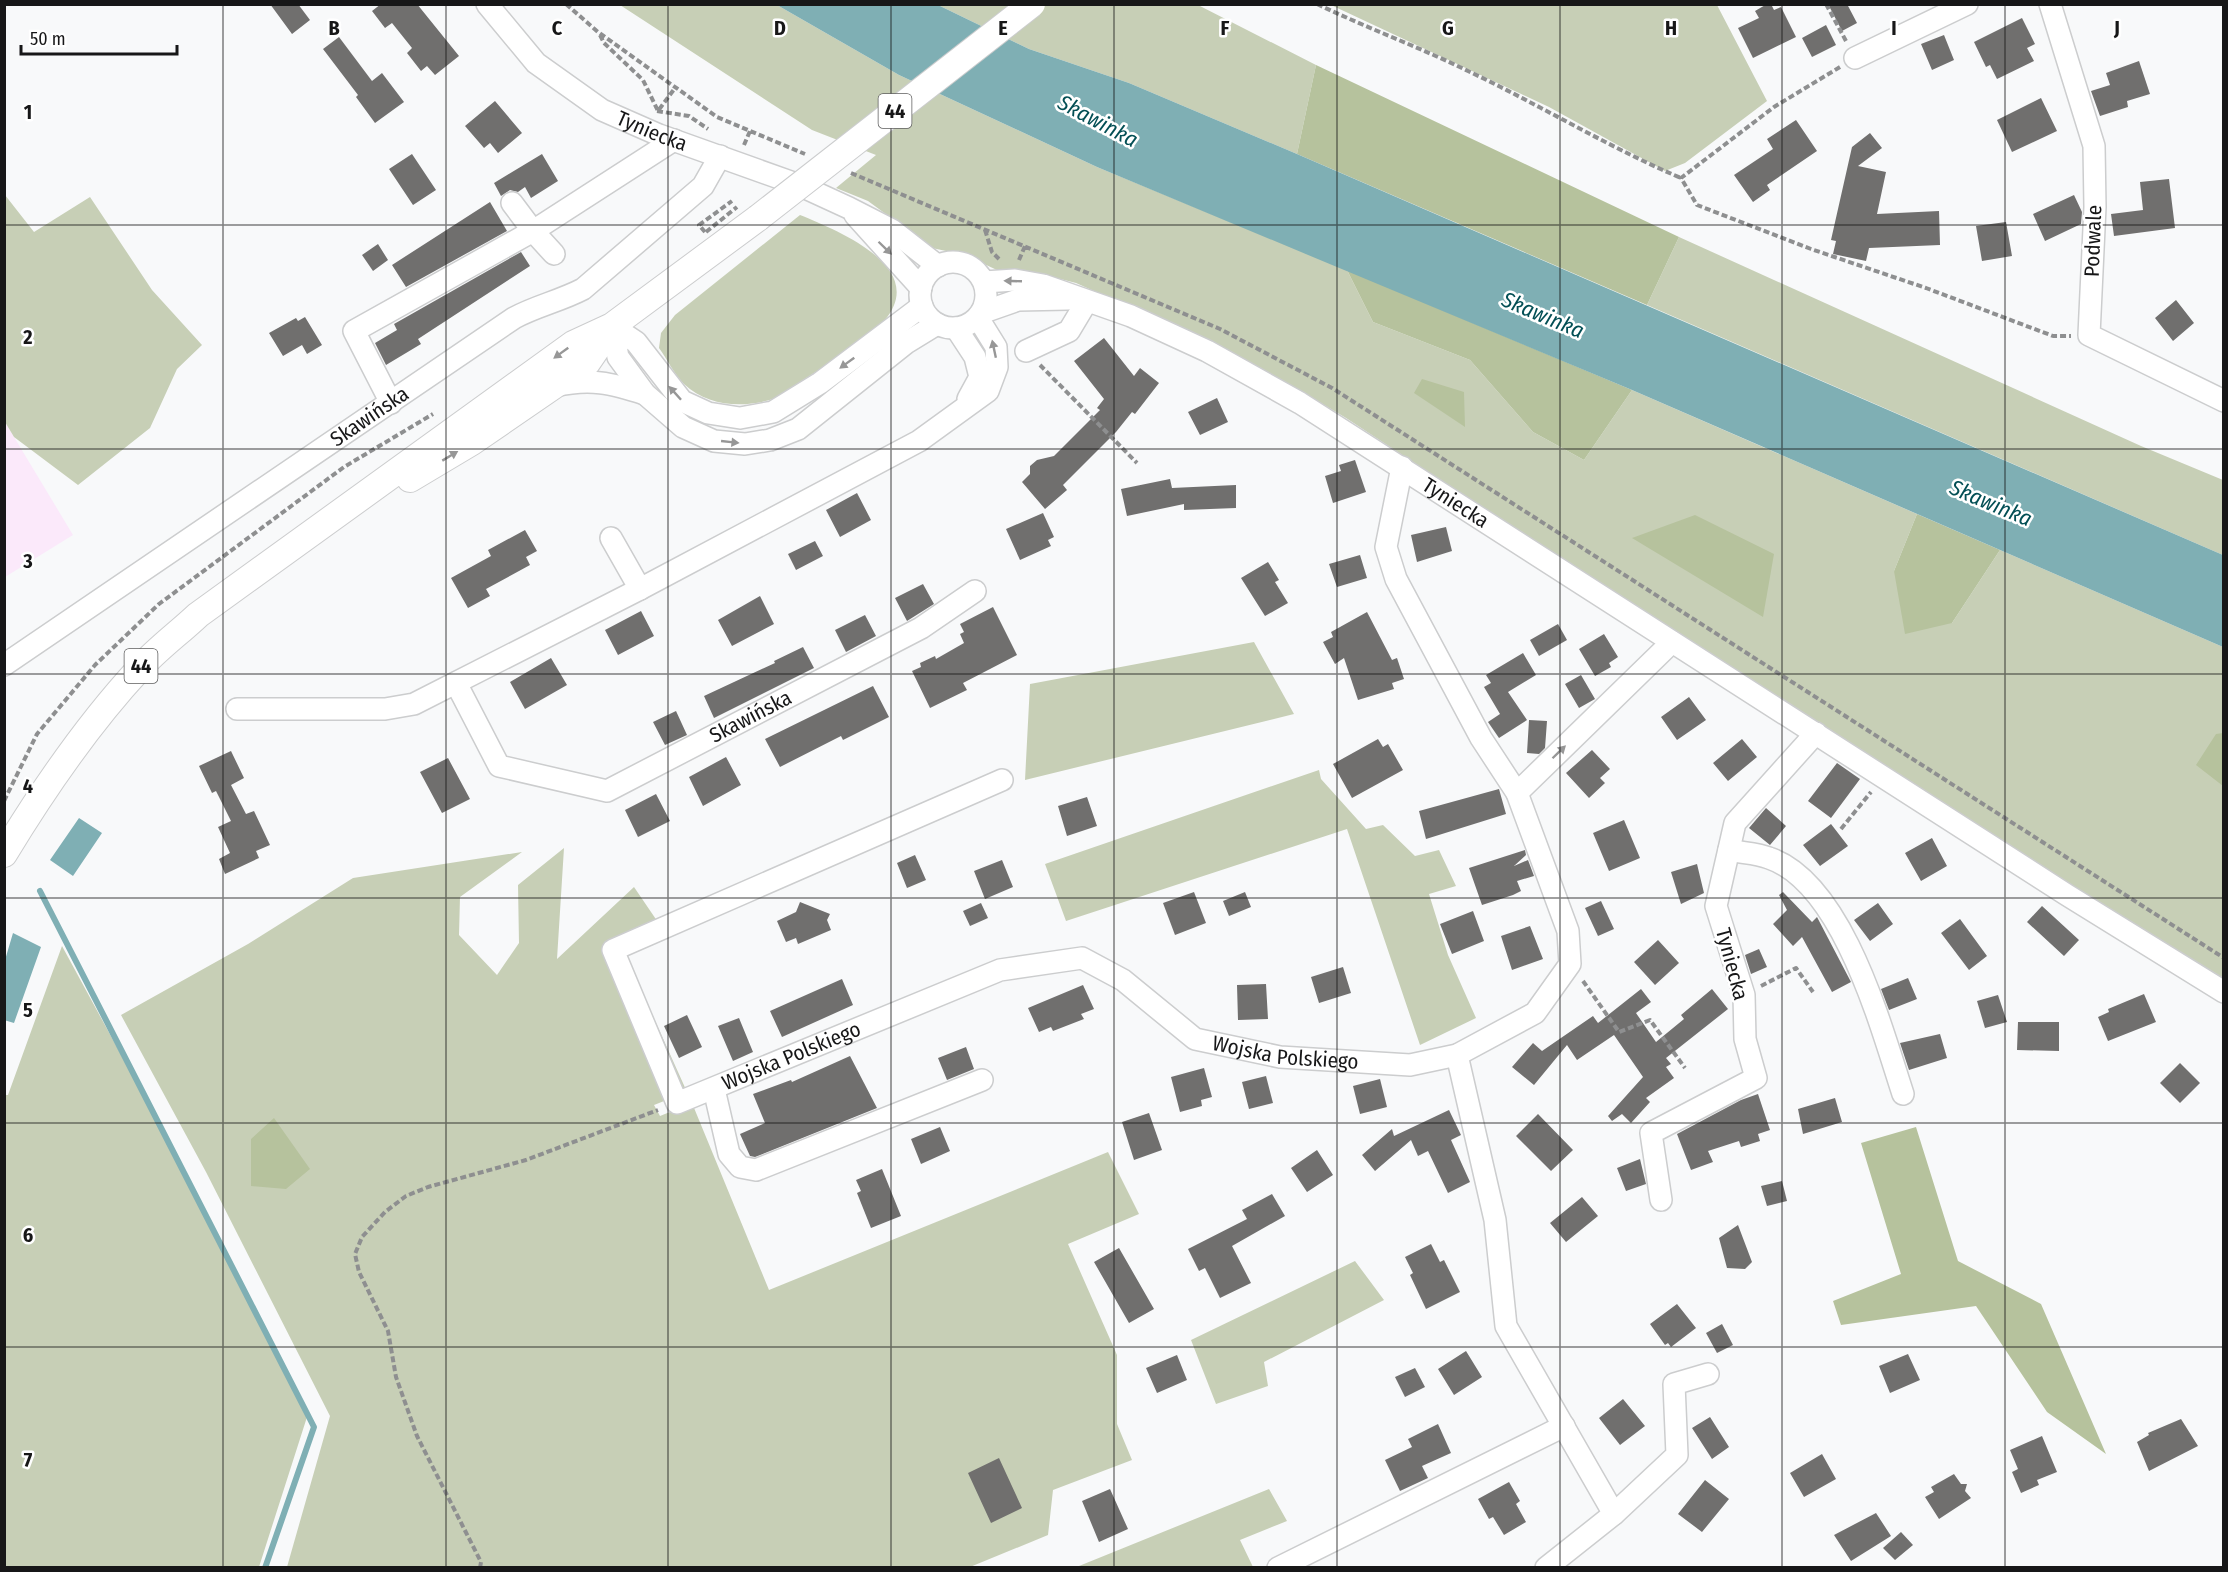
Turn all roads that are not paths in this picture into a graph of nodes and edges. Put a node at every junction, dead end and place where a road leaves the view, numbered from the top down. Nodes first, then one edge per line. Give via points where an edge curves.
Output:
1 (487, 4) edge
2 (1032, 4) edge
3 (1967, 4) edge
4 (2050, 4) edge
5 (1855, 58) road end
6 (674, 140) junction
7 (720, 156) junction
8 (512, 203) dead end
9 (849, 207) junction
10 (533, 231) junction
11 (554, 254) dead end
12 (938, 266) junction
13 (984, 282) junction
14 (922, 297) junction
15 (1085, 300) junction
16 (980, 315) junction
17 (612, 326) junction
18 (946, 326) junction
19 (1026, 351) road end
20 (553, 387) junction
21 (645, 394) junction
22 (2223, 401) edge
23 (391, 403) junction
24 (961, 412) junction
25 (1402, 466) junction
26 (325, 525) junction
27 (611, 538) dead end
28 (640, 589) junction
29 (975, 591) dead end
30 (1672, 642) junction
31 (4, 665) edge
32 (456, 683) junction
33 (237, 709) dead end
34 (1816, 733) junction
35 (1002, 780) dead end
36 (1517, 793) junction
37 (1729, 850) junction
38 (4, 854) edge
39 (2223, 993) edge
40 (1457, 1055) junction
41 (982, 1080) dead end
42 (714, 1089) junction
43 (1903, 1094) dead end
44 (1661, 1200) dead end
45 (1708, 1374) dead end
46 (1564, 1426) junction
47 (1614, 1514) junction
48 (1278, 1568) edge
49 (1546, 1568) edge

1 - 6 street, Tyniecka via 536,63 602,110
2 - 17 main road, 44, bridge via 758,218
3 - 5 street
4 - 22 street, Podwale via 2094,146 2089,335
6 - 7 street, Tyniecka
6 - 10 street
7 - 9 street, Tyniecka
7 - 23 street, Skawińska via 703,186 583,289 514,318
8 - 10 street
9 - 12 street, Tyniecka via 892,230
9 -> 14 street, Tyniecka
10 - 11 street
10 - 23 street via 354,331
12 - 13 street via 959,262 978,273
12 - 14 street via 930,272
15 -> 13 street, Tyniecka via 1015,280
13 - 16 street via 986,292
14 -> 17 street via 819,383 773,412 740,418 708,413 682,400 636,342
14 - 18 street via 925,314
15 - 16 street, Tyniecka via 1018,300
15 - 19 street via 1069,331
15 - 25 street, Tyniecka via 1207,351
16 - 18 street via 967,326
24 -> 16 street via 988,392 997,367 996,347
17 - 20 main road, 44 via 588,363
17 - 21 street via 618,357
17 -> 26 main road, 44 via 573,344
21 -> 18 street via 683,427 714,441 745,444 770,440 798,429 906,344
18 - 24 street via 975,357 980,377
20 - 21 street via 595,381
26 -> 20 main road, 44 via 424,472
23 - 31 street, Skawińska
24 - 28 street via 919,441
25 - 30 street, Tyniecka
25 - 36 street via 1386,547 1396,579 1481,738
26 - 38 main road, 44 via 198,615 141,666 93,722
27 - 28 street
28 - 32 street
29 - 32 street, Skawińska via 921,628 607,791 499,766
30 - 34 street, Tyniecka
36 -> 30 street
32 - 33 street via 414,704 385,710
34 - 37 street, Tyniecka via 1735,823
34 - 39 street, Tyniecka
35 - 42 street, Wojska Polskiego via 613,950 677,1102
36 - 40 street, Wojska Polskiego via 1568,931 1570,964 1535,1013
37 - 43 street via 1770,858 1801,877 1833,918 1861,967
37 - 44 street, Tyniecka via 1716,906 1744,995 1745,1039 1756,1078 1651,1133
40 - 42 street, Wojska Polskiego via 1410,1065 1280,1057 1195,1039 1123,980 1082,958 1000,970
40 - 46 street via 1495,1220 1506,1326
41 - 42 street via 756,1170 740,1167 729,1154
45 - 47 street via 1674,1384 1677,1455
46 - 47 street
46 - 48 street
47 - 49 street

